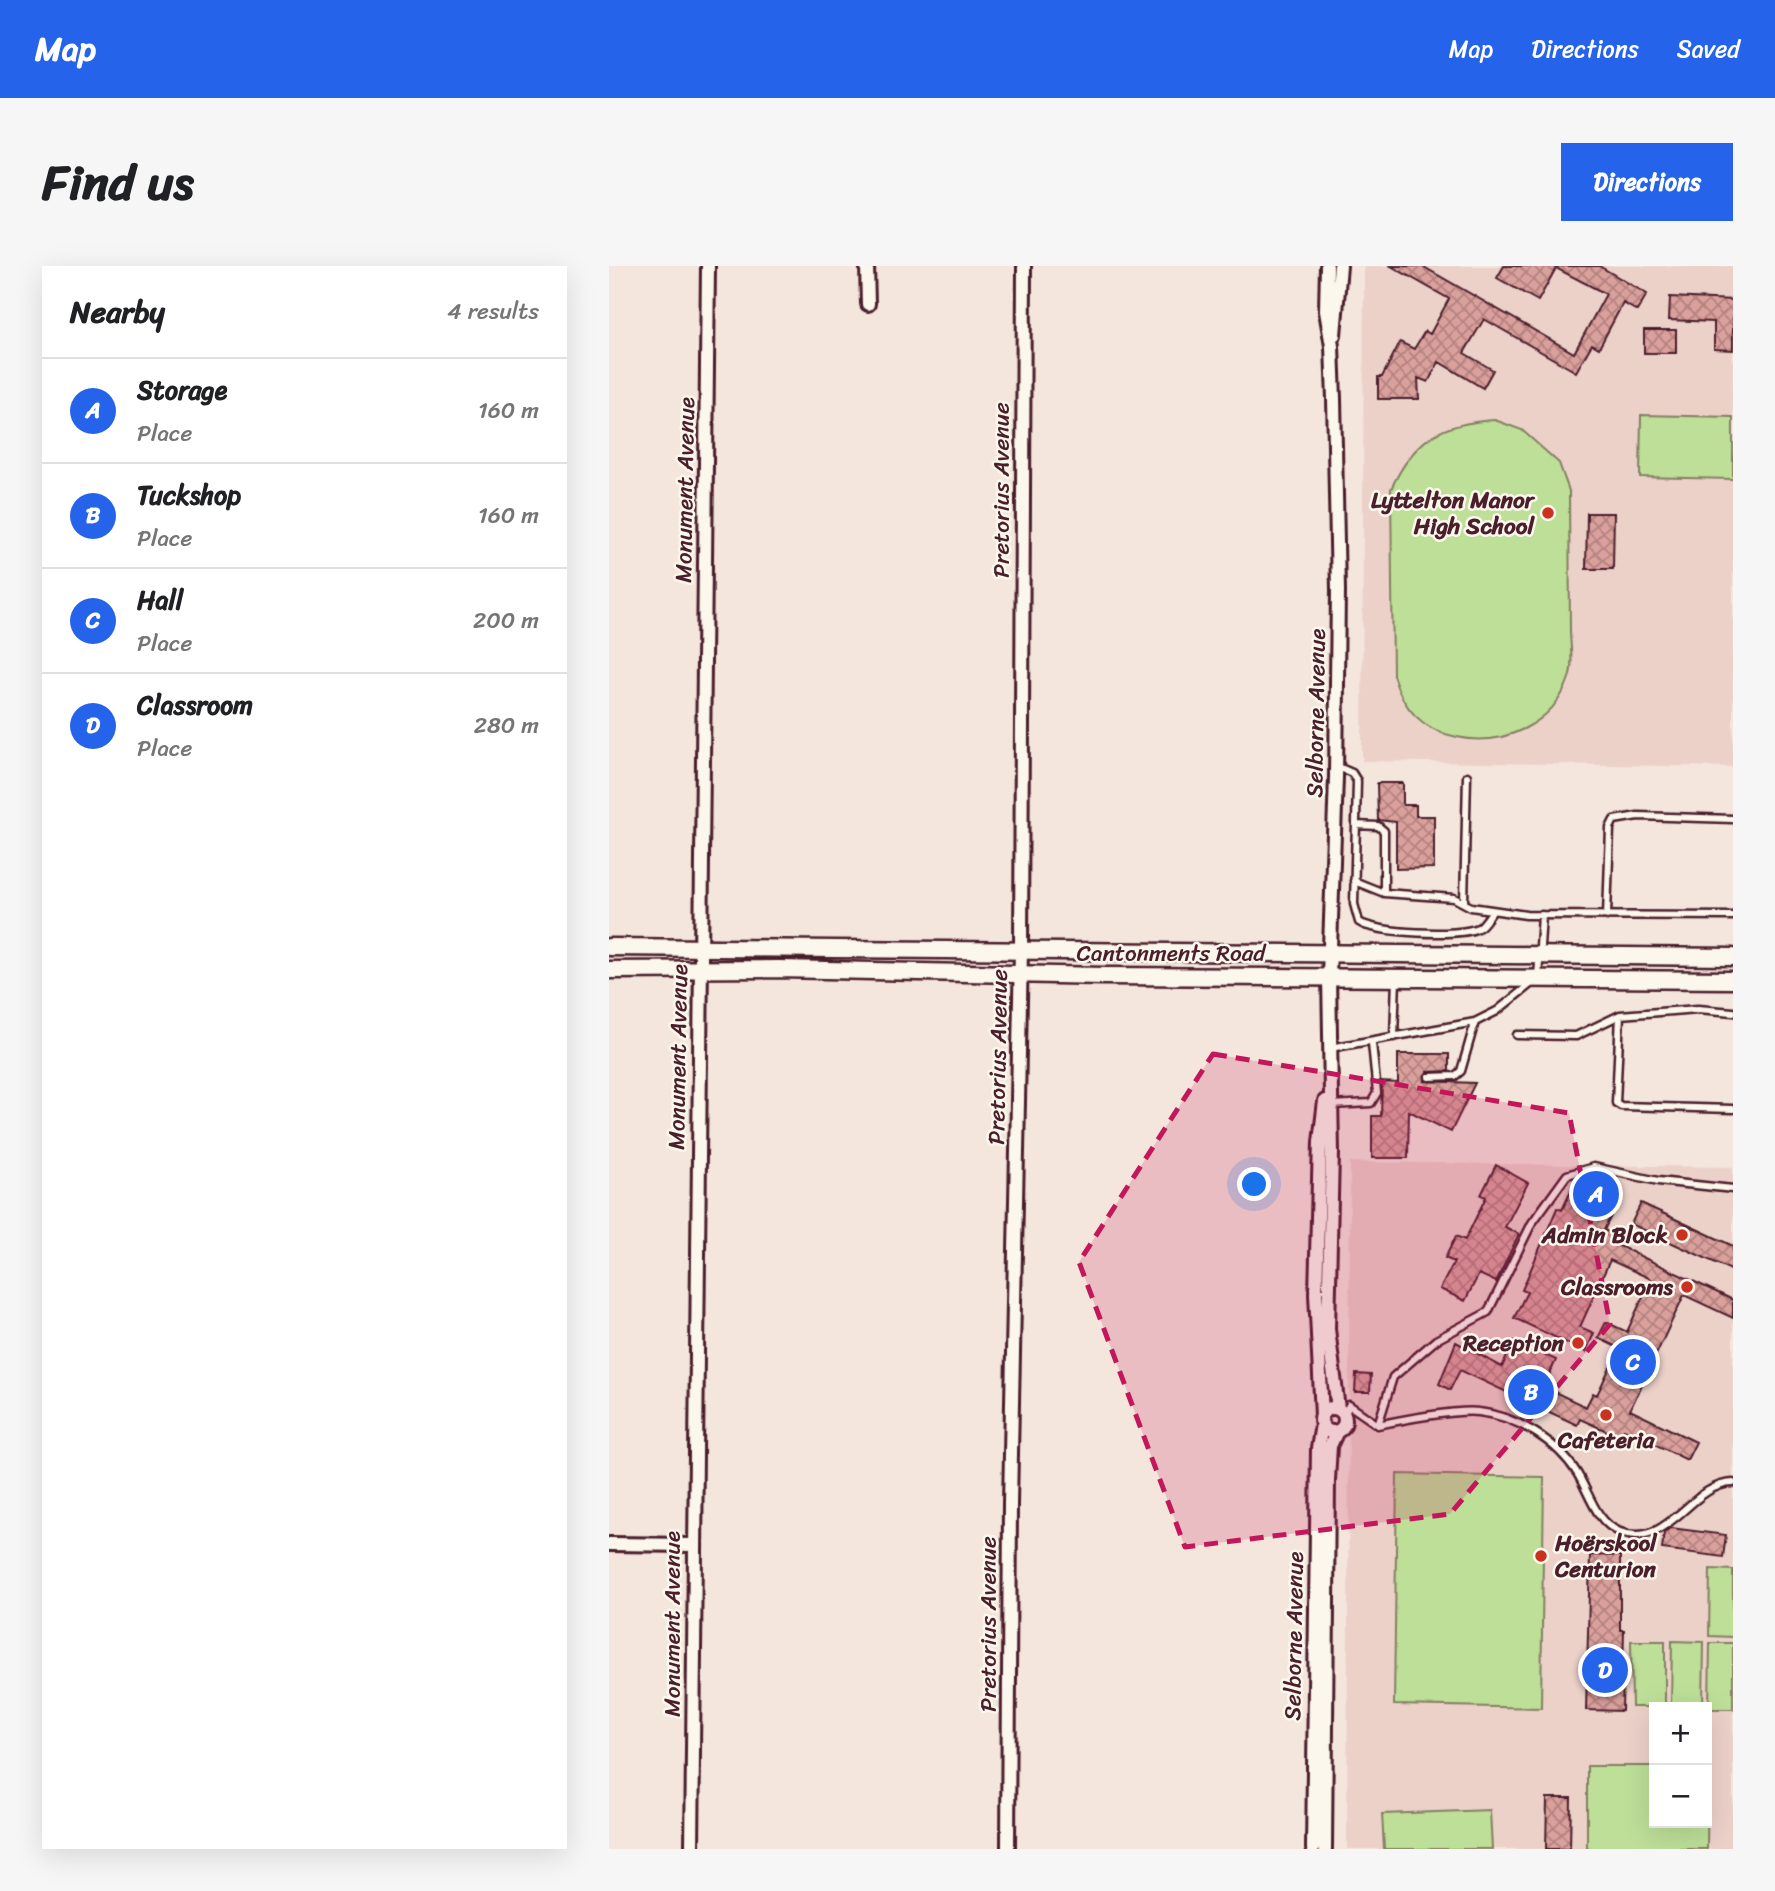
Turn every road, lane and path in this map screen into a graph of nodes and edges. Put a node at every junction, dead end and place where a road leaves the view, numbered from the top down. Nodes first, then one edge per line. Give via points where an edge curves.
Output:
1 (708, 266) edge
2 (867, 266) edge
3 (1024, 266) edge
4 (1327, 266) edge
5 (1340, 266) edge
6 (868, 304) dead end
7 (1332, 346) junction
8 (1336, 766) junction
9 (1468, 776) dead end
10 (1733, 819) edge
11 (1356, 825) junction
12 (1355, 881) junction
13 (1384, 893) junction
14 (1464, 903) junction
15 (1492, 912) junction
16 (1542, 915) junction
17 (1607, 916) junction
18 (1733, 916) edge
19 (609, 947) edge
20 (701, 948) junction
21 (1021, 950) junction
22 (1330, 954) junction
23 (1539, 955) junction
24 (1733, 957) edge
25 (700, 969) junction
26 (609, 970) edge
27 (1020, 973) junction
28 (1329, 976) junction
29 (1396, 977) junction
30 (1538, 978) junction
31 (1733, 980) edge
32 (1733, 1012) edge
33 (1620, 1015) junction
34 (1475, 1022) junction
35 (1517, 1035) dead end
36 (1394, 1037) junction
37 (1372, 1042) junction
38 (1329, 1048) junction
39 (1430, 1077) dead end
40 (1329, 1080) junction
41 (1331, 1105) junction
42 (1733, 1109) edge
43 (1326, 1128) junction
44 (1733, 1189) edge
45 (1341, 1413) junction
46 (1322, 1420) junction
47 (1378, 1424) junction
48 (1337, 1431) junction
49 (1733, 1483) edge
50 (609, 1544) edge
51 (693, 1545) junction
52 (1321, 1672) junction
53 (1319, 1791) junction
54 (692, 1849) edge
55 (1008, 1849) edge
56 (1313, 1849) edge
57 (1325, 1849) edge

1 - 20 street, Monument Avenue
2 - 6 street
3 - 21 street, Pretorius Avenue
4 - 7 street, Selborne Avenue via 1326,310
5 - 7 street, Selborne Avenue
7 - 8 street, Selborne Avenue via 1338,590
8 - 11 lane via 1352,773 1357,781
8 - 22 street, Selborne Avenue
9 - 14 lane
10 - 17 lane via 1638,816 1614,821
11 - 12 lane
11 - 13 lane via 1378,826 1384,831
12 - 13 lane
12 - 15 lane via 1355,917 1380,929 1465,931 1479,928
13 - 14 lane via 1454,898
14 - 15 lane
15 - 16 lane
16 - 17 lane
16 - 23 lane
17 - 18 lane
19 - 20 main road, Cantonments Road
20 - 21 main road, Cantonments Road
20 - 25 street, Monument Avenue
21 - 22 main road, Cantonments Road
21 - 27 street, Pretorius Avenue
22 - 23 main road, Cantonments Road
22 - 28 street, Selborne Avenue
23 - 24 main road, Cantonments Road
23 - 30 lane
25 - 26 main road, Cantonments Road
25 - 27 main road, Cantonments Road
25 - 51 street, Monument Avenue
27 - 28 main road, Cantonments Road
27 - 55 street, Pretorius Avenue
28 - 29 main road, Cantonments Road
28 - 38 street, Selborne Avenue
29 - 30 main road, Cantonments Road
29 - 36 lane
30 - 31 main road, Cantonments Road
30 - 34 lane via 1497,1011
32 - 33 lane via 1698,1009
33 - 35 lane via 1576,1036
33 - 42 lane via 1616,1103
34 - 36 lane
34 - 39 lane via 1461,1071 1455,1076
36 - 37 lane
37 - 38 lane
37 - 41 lane via 1374,1100
38 - 40 street, Selborne Avenue
40 - 41 street, Selborne Avenue
40 - 43 street, Selborne Avenue
41 - 43 street, Selborne Avenue
43 - 45 street, Selborne Avenue via 1329,1360
43 - 46 street, Selborne Avenue via 1316,1294
44 - 47 lane via 1658,1181 1594,1167 1567,1175 1532,1223 1488,1312 1436,1340 1393,1377
45 - 46 street via 1325,1411
45 - 47 lane via 1349,1405
45 - 48 street via 1345,1422
46 - 48 street via 1325,1429
46 - 52 street, Selborne Avenue via 1318,1449
47 - 49 lane via 1478,1411 1512,1421 1548,1440 1576,1471 1608,1524 1630,1534 1656,1531 1707,1493
48 - 52 street, Selborne Avenue via 1330,1447
50 - 51 street
51 - 54 street, Monument Avenue
52 - 53 street, Selborne Avenue
53 - 56 street, Selborne Avenue
53 - 57 street, Selborne Avenue

